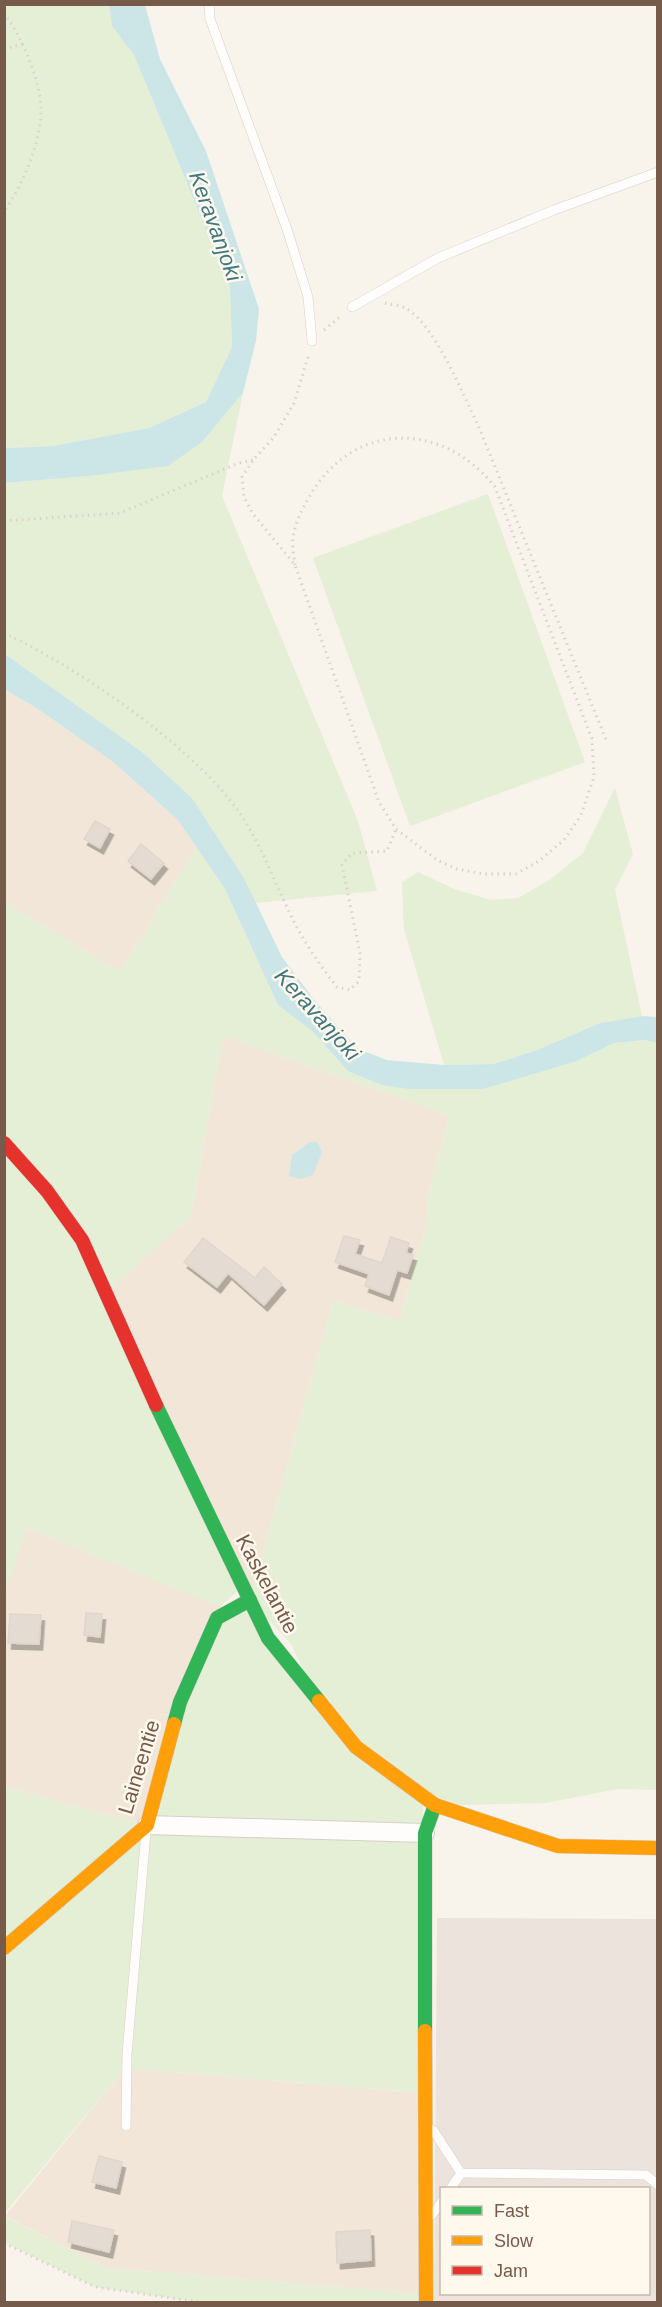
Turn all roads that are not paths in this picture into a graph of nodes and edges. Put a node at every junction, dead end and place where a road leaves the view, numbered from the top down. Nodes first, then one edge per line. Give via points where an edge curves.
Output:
1 (208, 4) edge
2 (657, 172) edge
3 (352, 307) road end
4 (312, 340) road end
5 (4, 1143) edge
6 (250, 1600) junction
7 (435, 1805) junction
8 (147, 1825) junction
9 (425, 1833) junction
10 (657, 1848) edge
11 (4, 1948) edge
12 (425, 2118) junction
13 (126, 2126) dead end
14 (461, 2173) junction
15 (657, 2185) edge
16 (451, 2187) edge
17 (440, 2203) edge
18 (426, 2224) junction
19 (426, 2302) edge

1 - 4 lane via 210,19 288,232 308,297
2 - 3 lane via 438,258
5 - 6 street, Kaskelantie via 47,1191 82,1240 148,1389
6 - 7 street, Kaskelantie via 268,1638 356,1747
6 - 8 street, Laineentie via 217,1618 180,1702
7 - 9 street
7 - 10 street, Kaskelantie via 558,1846
8 - 9 street
8 - 11 street, Laineentie
8 - 13 lane via 127,2054
9 - 12 street
12 - 14 lane
12 - 18 street
14 - 15 lane via 646,2175
14 - 16 lane
17 - 18 lane
18 - 19 street

